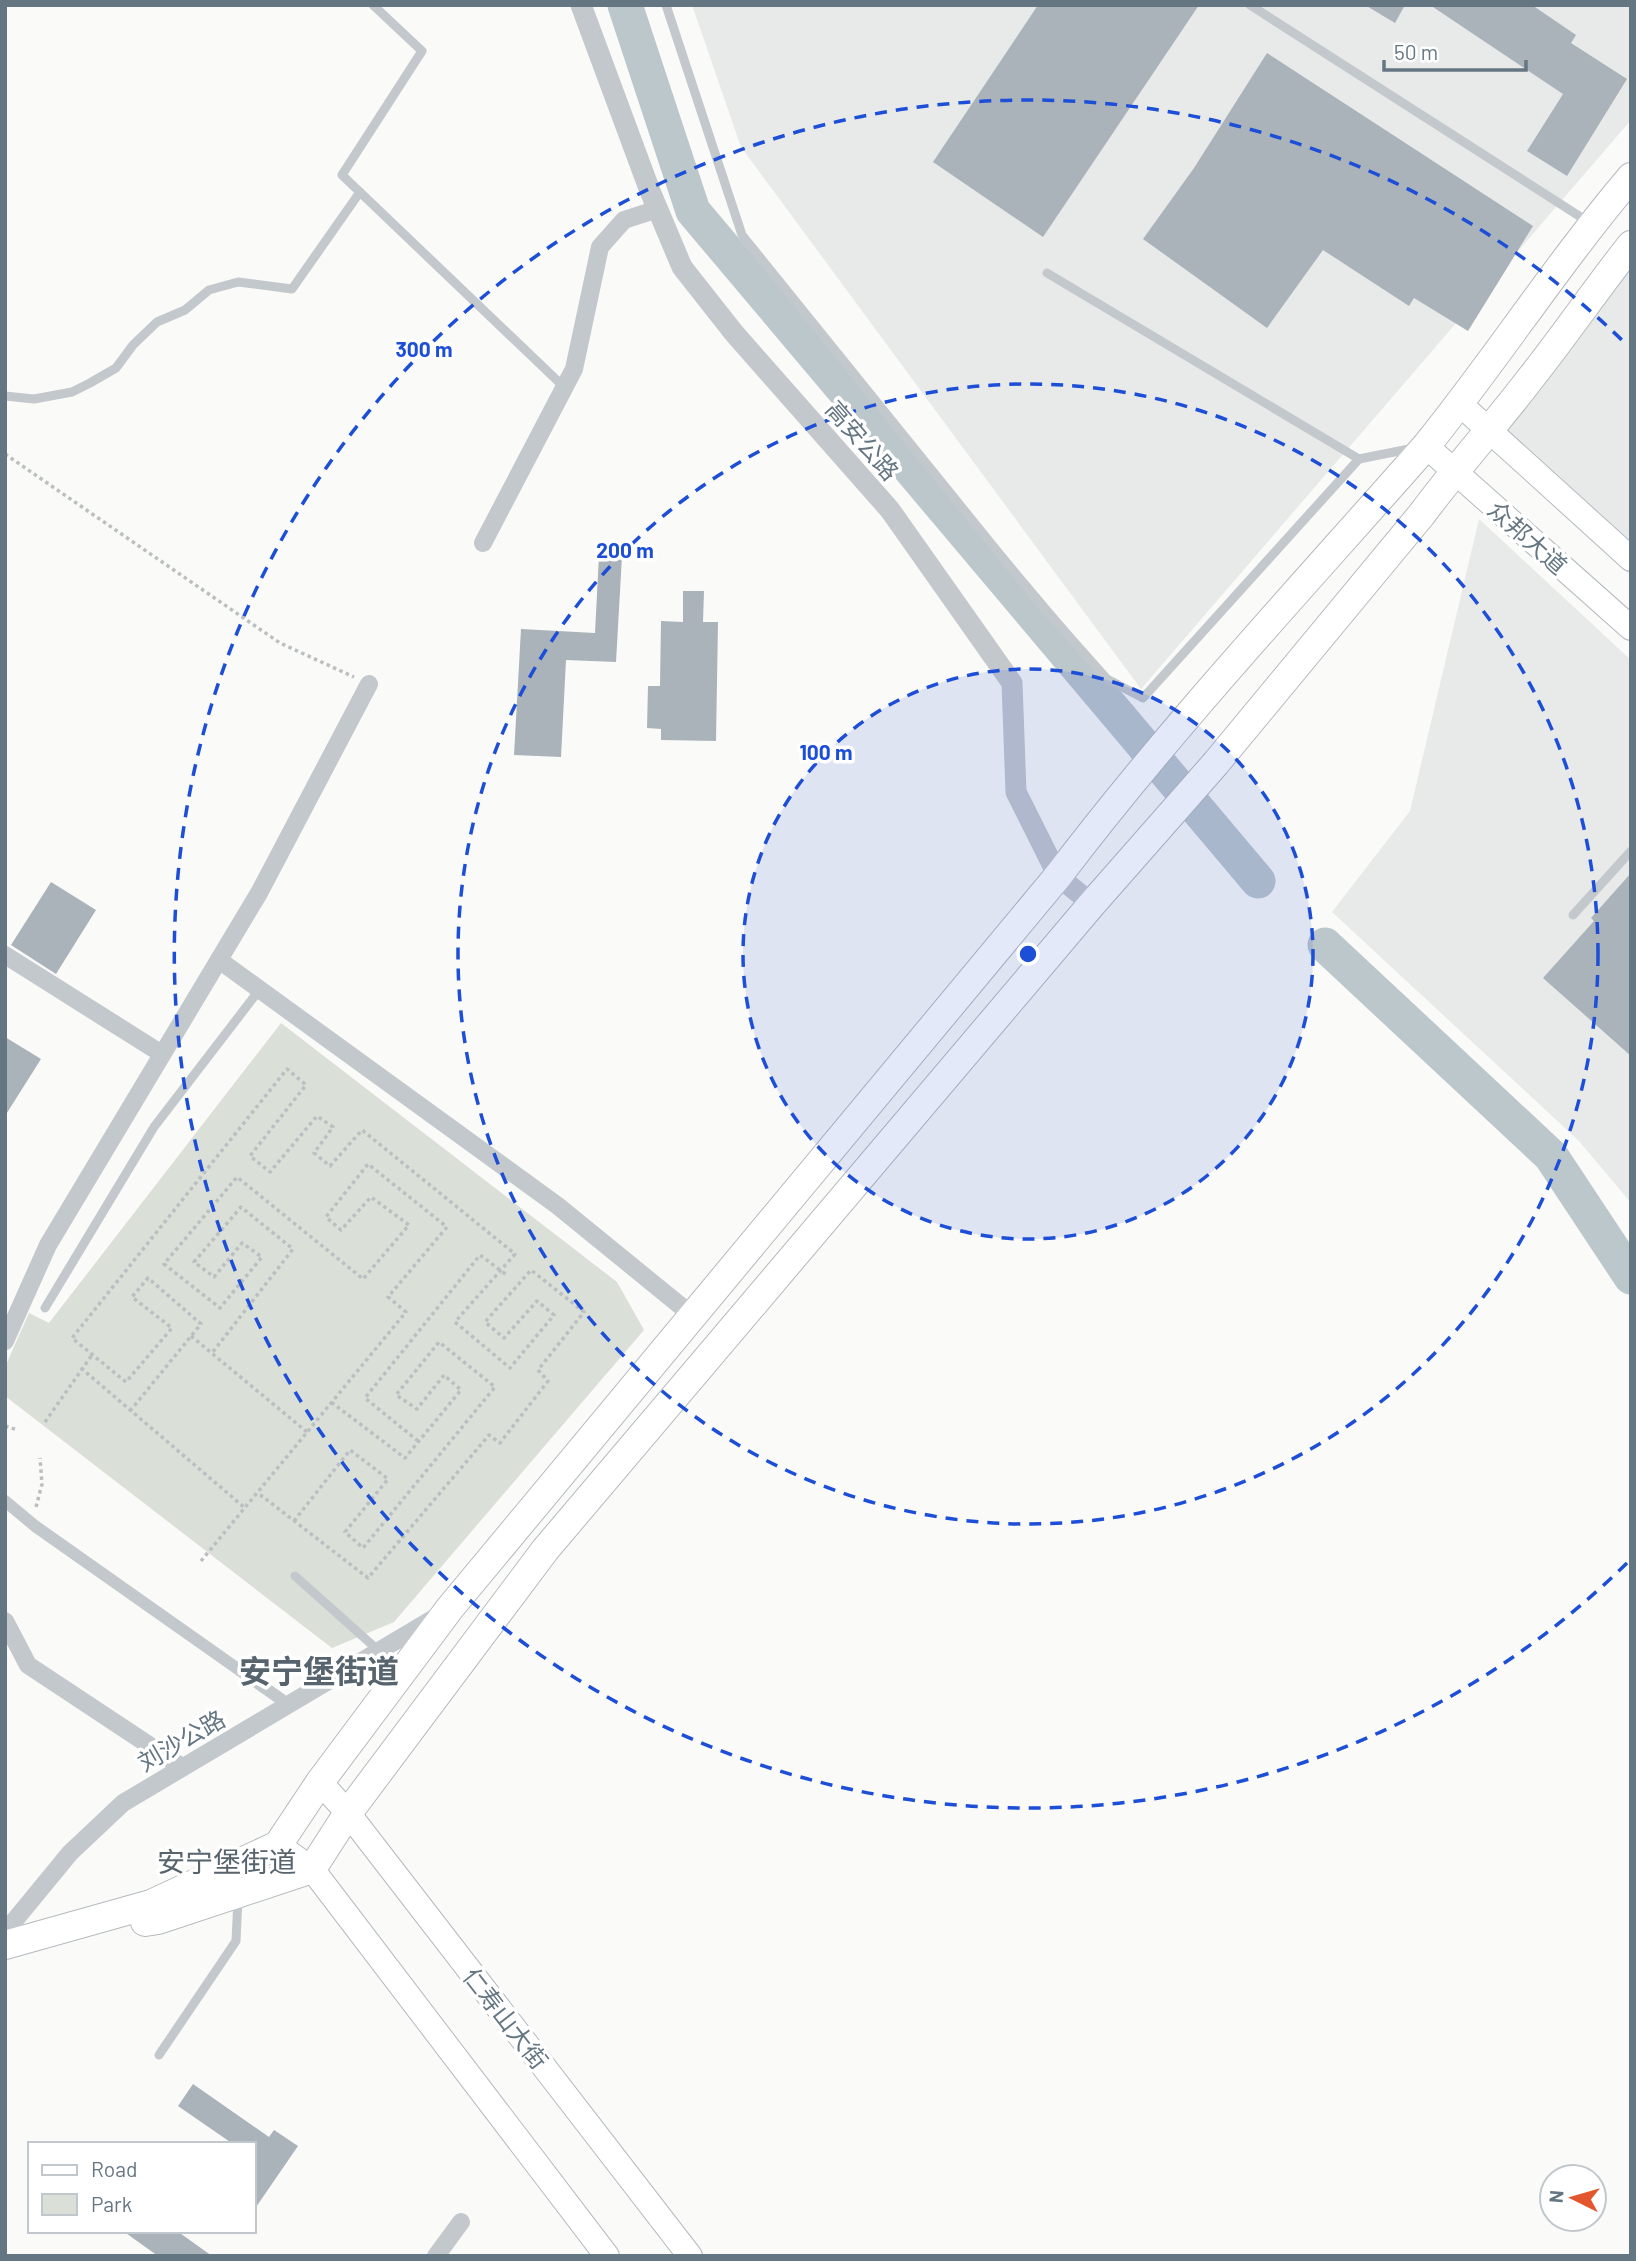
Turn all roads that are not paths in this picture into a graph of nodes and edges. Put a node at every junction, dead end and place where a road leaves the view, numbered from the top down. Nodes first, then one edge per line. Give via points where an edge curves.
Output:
1 (373, 5) edge
2 (582, 5) edge
3 (666, 5) edge
4 (1250, 5) edge
5 (1631, 177) edge
6 (360, 192) junction
7 (657, 209) junction
8 (1591, 224) junction
9 (1631, 245) edge
10 (1046, 273) dead end
11 (564, 387) junction
12 (5, 396) edge
13 (1460, 404) junction
14 (1490, 430) junction
15 (1426, 446) junction
16 (1359, 459) junction
17 (1454, 471) junction
18 (483, 543) dead end
19 (1631, 559) edge
20 (1631, 628) edge
21 (369, 684) road end
22 (1631, 851) edge
23 (1058, 876) junction
24 (1092, 904) junction
25 (1573, 915) dead end
26 (5, 955) edge
27 (219, 960) junction
28 (260, 989) junction
29 (162, 1055) junction
30 (45, 1308) dead end
31 (693, 1316) junction
32 (5, 1341) edge
33 (5, 1502) edge
34 (295, 1576) dead end
35 (450, 1608) junction
36 (5, 1621) edge
37 (379, 1651) junction
38 (289, 1705) junction
39 (183, 1767) junction
40 (320, 1782) junction
41 (348, 1813) junction
42 (278, 1845) junction
43 (312, 1869) junction
44 (239, 1893) junction
45 (5, 1932) edge
46 (5, 1946) edge
47 (159, 2055) dead end
48 (461, 2222) dead end
49 (436, 2256) edge
50 (607, 2256) edge
51 (690, 2256) edge

1 - 6 lane via 422,51 342,175
2 - 7 street, 高安公路
3 - 16 lane via 742,235 1035,598 1107,678 1143,698
4 - 8 lane
5 - 8 main road
6 - 11 lane
6 - 12 lane via 292,289 238,282 209,290 185,310 157,322 116,368 90,383 72,392 34,399
7 - 11 street via 624,220 600,247 574,369
7 - 23 street, 高安公路 via 682,267 734,333 890,509 1012,683 1016,792
8 - 13 main road
9 - 14 main road
10 - 16 lane
11 - 18 street
13 - 14 main road
13 - 15 main road
14 - 17 main road
14 - 19 main road
15 - 16 lane
15 - 17 main road, 众邦大道
15 - 23 main road via 1182,724
17 - 20 main road, 众邦大道
17 - 24 main road via 1216,763
21 - 27 street
22 - 25 lane
23 - 24 street, 高安公路
23 - 31 main road
24 - 41 main road via 545,1550
26 - 29 street
27 - 28 street
27 - 29 street
28 - 30 lane via 154,1127
28 - 31 street via 558,1206
29 - 32 street via 48,1245
31 - 35 main road
33 - 38 street
34 - 37 lane
35 - 37 street, 刘沙公路
35 - 40 main road
36 - 39 street via 28,1665
37 - 38 street, 刘沙公路
38 - 39 street, 刘沙公路
39 - 45 street, 刘沙公路 via 123,1803 70,1853
40 - 41 main road, 仁寿山大街
40 - 42 main road
41 - 43 main road
41 - 51 main road, 仁寿山大街
42 - 43 main road
42 - 46 main road via 151,1905
43 - 44 main road
43 - 50 main road
44 - 46 main road via 158,1920
44 - 47 lane via 236,1941
48 - 49 street

